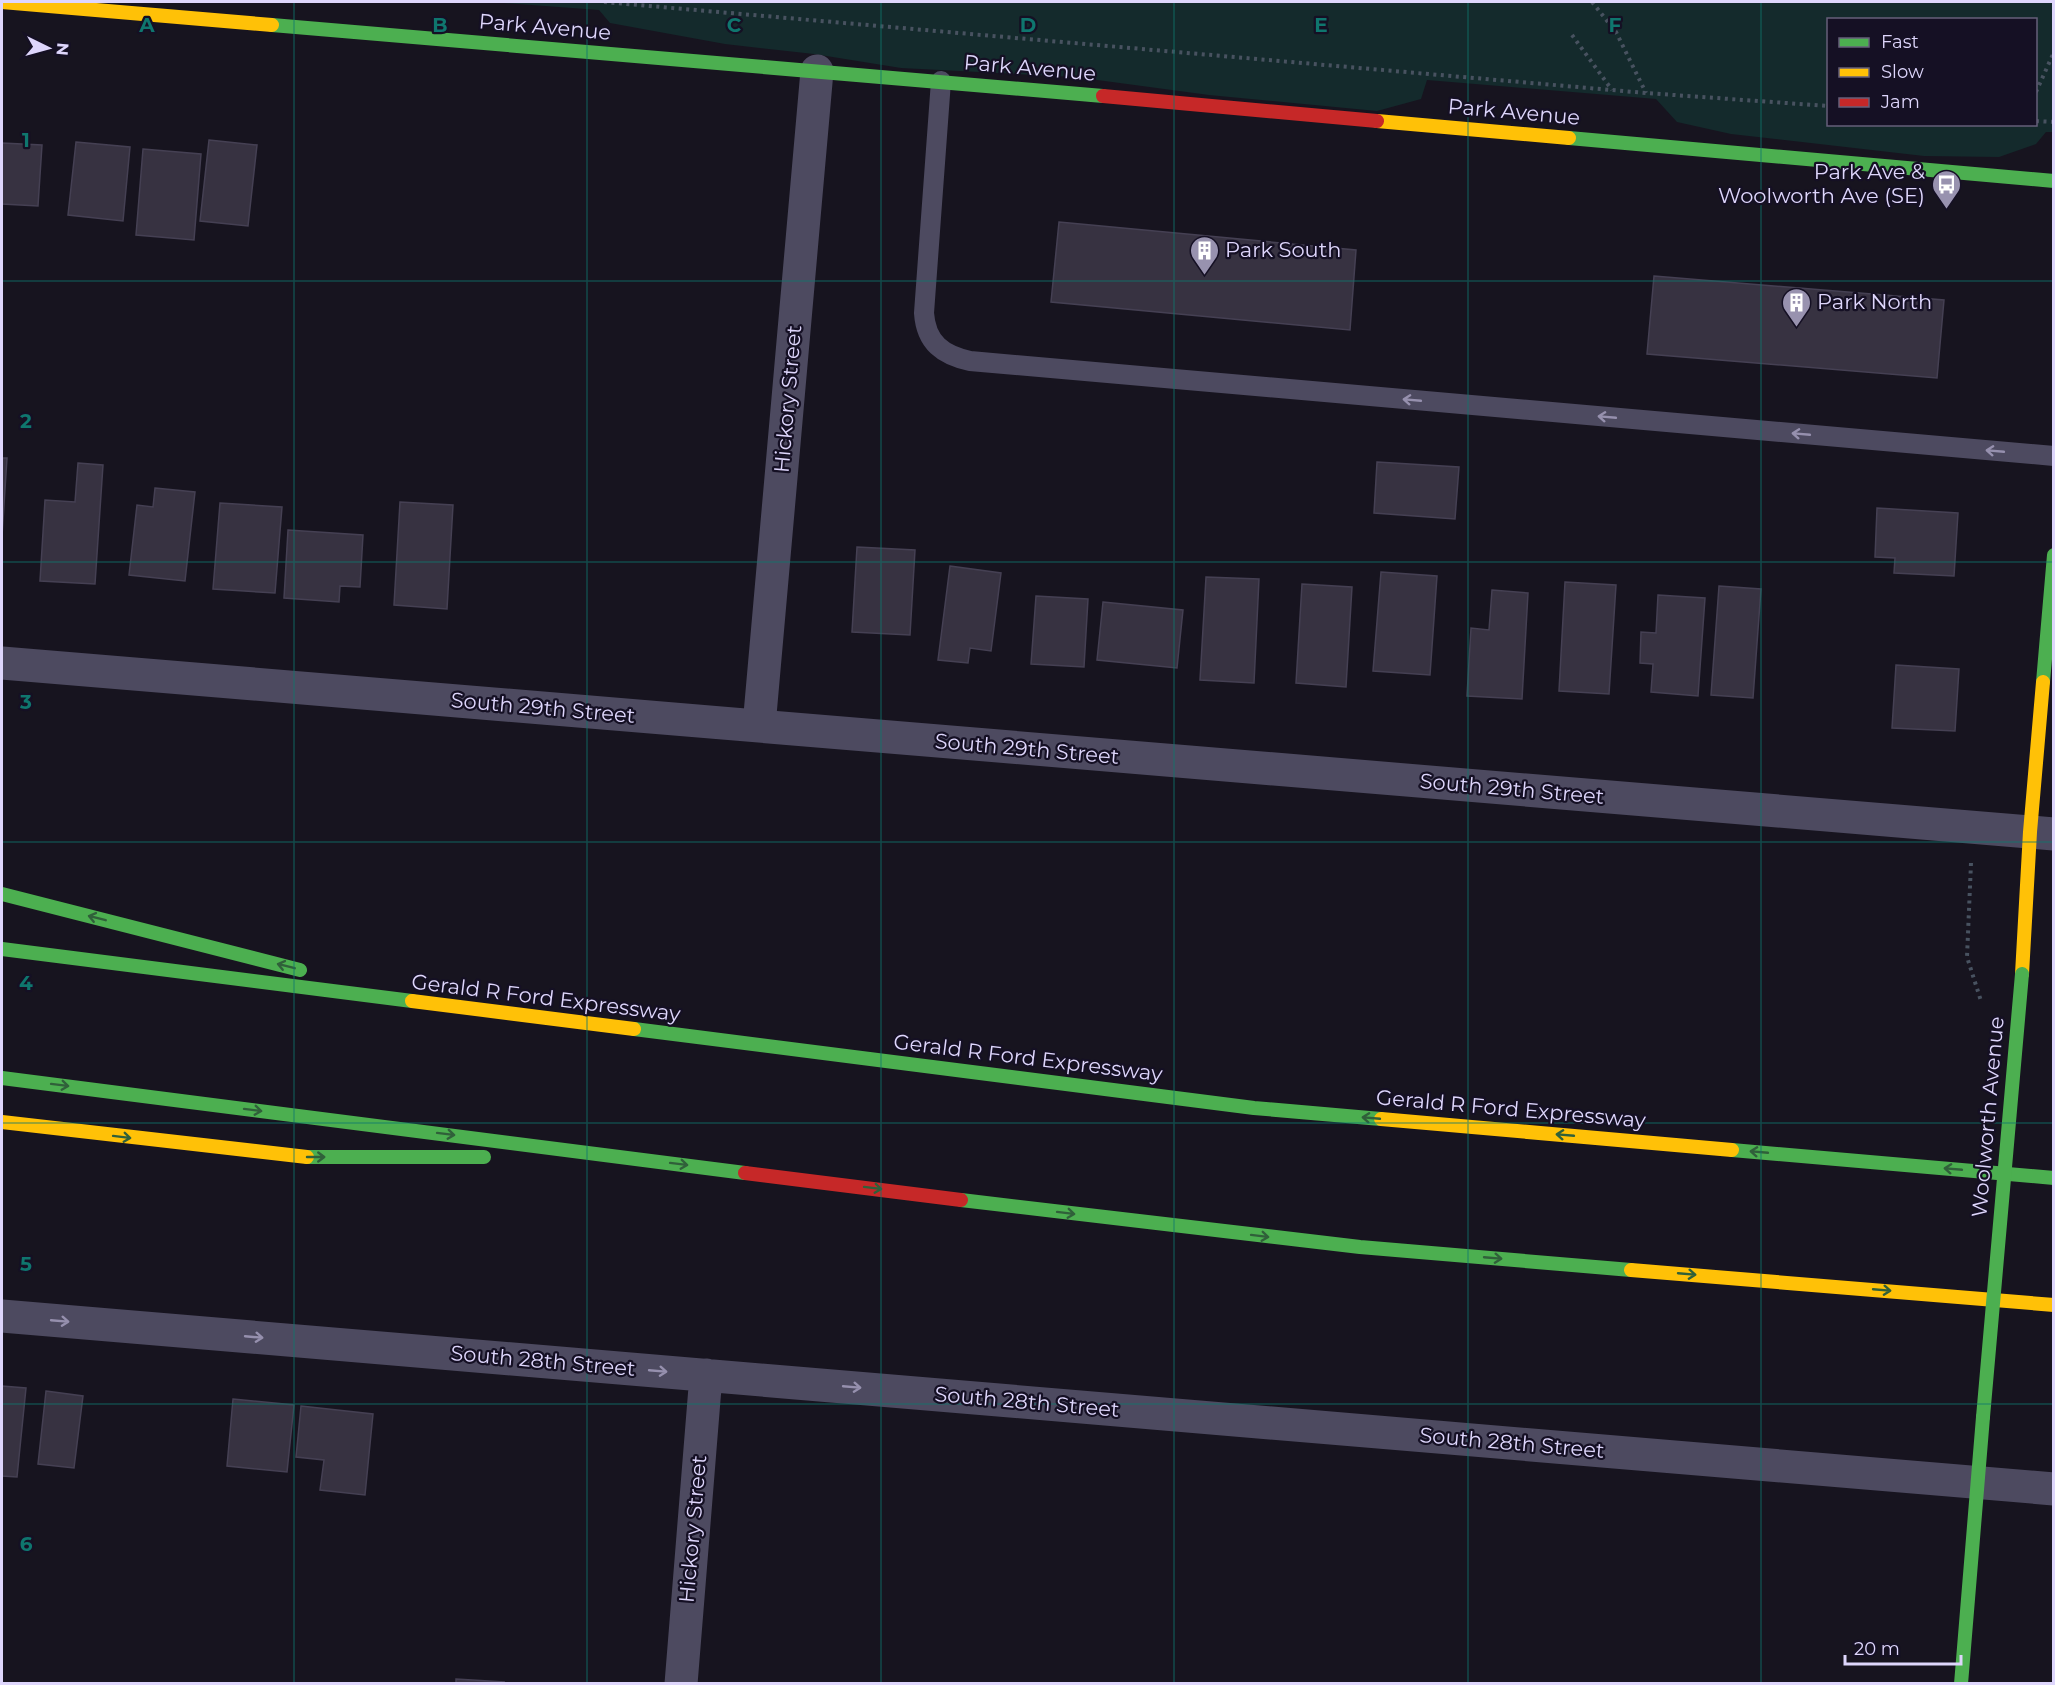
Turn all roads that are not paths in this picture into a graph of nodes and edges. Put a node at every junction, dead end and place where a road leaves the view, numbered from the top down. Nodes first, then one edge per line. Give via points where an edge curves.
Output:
1 (2, 2) edge
2 (817, 71) junction
3 (941, 81) junction
4 (2054, 181) edge
5 (2054, 456) edge
6 (2054, 555) edge
7 (2049, 657) edge
8 (2, 663) edge
9 (759, 726) junction
10 (2042, 833) edge
11 (2, 894) edge
12 (2, 949) edge
13 (445, 1006) junction
14 (2, 1078) edge
15 (2, 1122) edge
16 (621, 1156) junction
17 (2054, 1178) edge
18 (2054, 1305) edge
19 (2, 1316) edge
20 (706, 1375) junction
21 (1977, 1482) junction
22 (2054, 1489) edge
23 (681, 1683) edge
24 (1960, 1683) edge

1 - 2 main road, Park Avenue
2 - 3 main road, Park Avenue
2 - 9 street, Hickory Street
3 - 4 main road, Park Avenue
5 -> 3 lane via 953,357 932,340 924,313
6 - 7 main road, Woolworth Avenue
7 - 10 main road, Woolworth Avenue
8 - 9 street, South 29th Street
9 - 10 street, South 29th Street
10 - 21 main road, Woolworth Avenue, bridge via 2022,974
13 -> 11 main road
12 - 13 main road, Gerald R Ford Expressway
17 -> 13 main road, Gerald R Ford Expressway via 1254,1108
14 -> 16 main road
15 -> 16 main road via 297,1157
16 -> 18 main road via 1360,1247
19 -> 20 street, South 28th Street
20 -> 21 street, South 28th Street
20 - 23 street, Hickory Street
21 - 22 street, South 28th Street
21 - 24 main road, Woolworth Avenue

